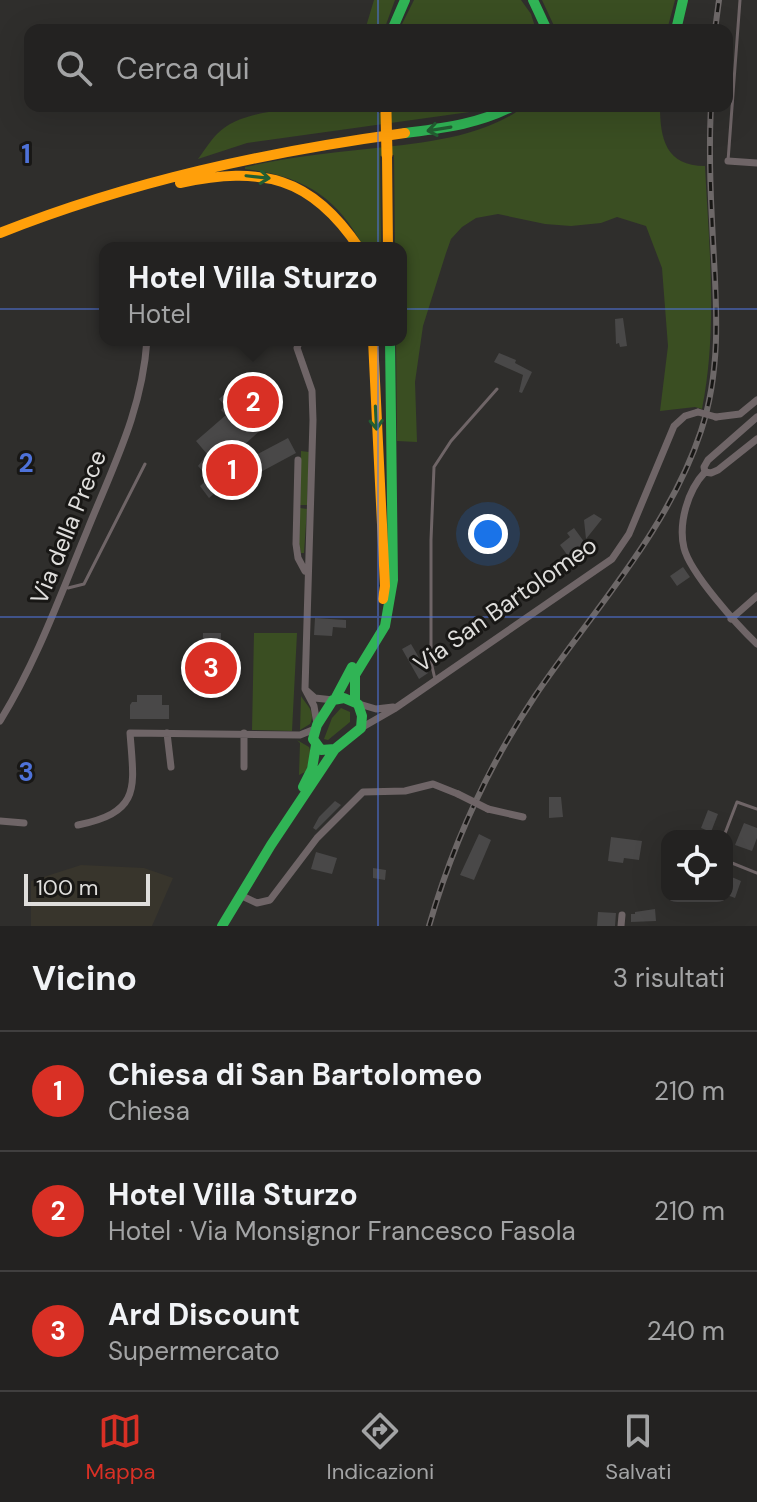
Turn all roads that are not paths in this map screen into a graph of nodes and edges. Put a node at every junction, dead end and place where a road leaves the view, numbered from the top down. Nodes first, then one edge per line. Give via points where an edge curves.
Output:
1 (405, 0) edge
2 (533, 0) edge
3 (683, 0) edge
4 (740, 0) edge
5 (395, 24) edge
6 (544, 24) edge
7 (678, 24) edge
8 (733, 94) edge
9 (386, 112) edge
10 (502, 112) edge
11 (732, 112) edge
12 (728, 161) joint
13 (757, 163) edge
14 (153, 186) junction
15 (0, 233) edge
16 (355, 242) edge
17 (388, 242) edge
18 (147, 346) edge
19 (298, 346) edge
20 (373, 346) edge
21 (390, 346) edge
22 (497, 389) dead end
23 (757, 400) edge
24 (757, 417) edge
25 (757, 439) edge
26 (298, 460) dead end
27 (145, 464) dead end
28 (705, 472) junction
29 (306, 573) junction
30 (64, 588) junction
31 (757, 596) edge
32 (387, 614) junction
33 (731, 619) junction
34 (373, 637) junction
35 (757, 644) edge
36 (435, 679) junction
37 (305, 689) junction
38 (334, 700) junction
39 (356, 702) junction
40 (399, 705) junction
41 (0, 721) edge
42 (316, 727) junction
43 (361, 728) junction
44 (167, 733) junction
45 (244, 733) junction
46 (288, 735) junction
47 (315, 744) junction
48 (335, 749) junction
49 (171, 767) dead end
50 (244, 767) dead end
51 (757, 809) edge
52 (523, 817) dead end
53 (0, 821) edge
54 (24, 823) dead end
55 (78, 825) dead end
56 (726, 830) edge
57 (271, 845) junction
58 (733, 863) edge
59 (757, 873) edge
60 (240, 895) junction
61 (622, 915) dead end
62 (222, 926) edge
63 (621, 926) edge

1 - 5 main road
2 - 6 main road
3 - 7 main road
4 - 8 lane
9 - 17 main road, bridge
10 -> 14 main road via 463,125 265,155
11 - 12 lane
12 - 13 street
14 - 15 main road via 97,205 63,207
14 -> 16 main road via 210,177 275,179 325,204
18 - 30 street, Via della Prece via 133,422
19 - 29 street via 312,391
20 -> 34 main road via 385,586
21 - 32 main road via 393,580
22 - 36 lane via 434,467
23 - 36 street, Via San Bartolomeo, bridge via 740,414 685,416 674,426 629,534 612,559
24 - 28 street via 708,460
25 - 28 street via 718,470
26 - 29 street via 296,544
27 - 30 lane via 84,584
28 - 33 street via 690,492 684,548
29 - 37 street
30 - 41 street, Via della Prece via 36,657
31 - 33 street
32 - 34 main road
32 - 39 main road via 355,675
33 - 35 street
34 - 38 main road
36 - 40 street, Via San Bartolomeo
37 - 38 street via 315,698
37 - 42 street
38 - 39 main road
38 - 42 main road
39 - 40 street via 382,710
39 - 43 main road
40 - 43 street, Via San Bartolomeo
42 - 46 street
42 - 47 main road
43 - 48 main road
44 - 45 street
44 - 49 street
44 - 55 street via 130,733 134,784 128,801 103,818
45 - 46 street
45 - 50 street
46 - 47 street
47 - 48 main road via 325,751
47 - 57 main road via 312,769
48 - 57 main road
51 - 56 lane via 737,802
52 - 60 street, bridge via 488,809 433,784 363,792 317,838 270,900 257,903
53 - 54 street
57 - 60 main road
58 - 59 lane
60 - 62 main road
61 - 63 street

